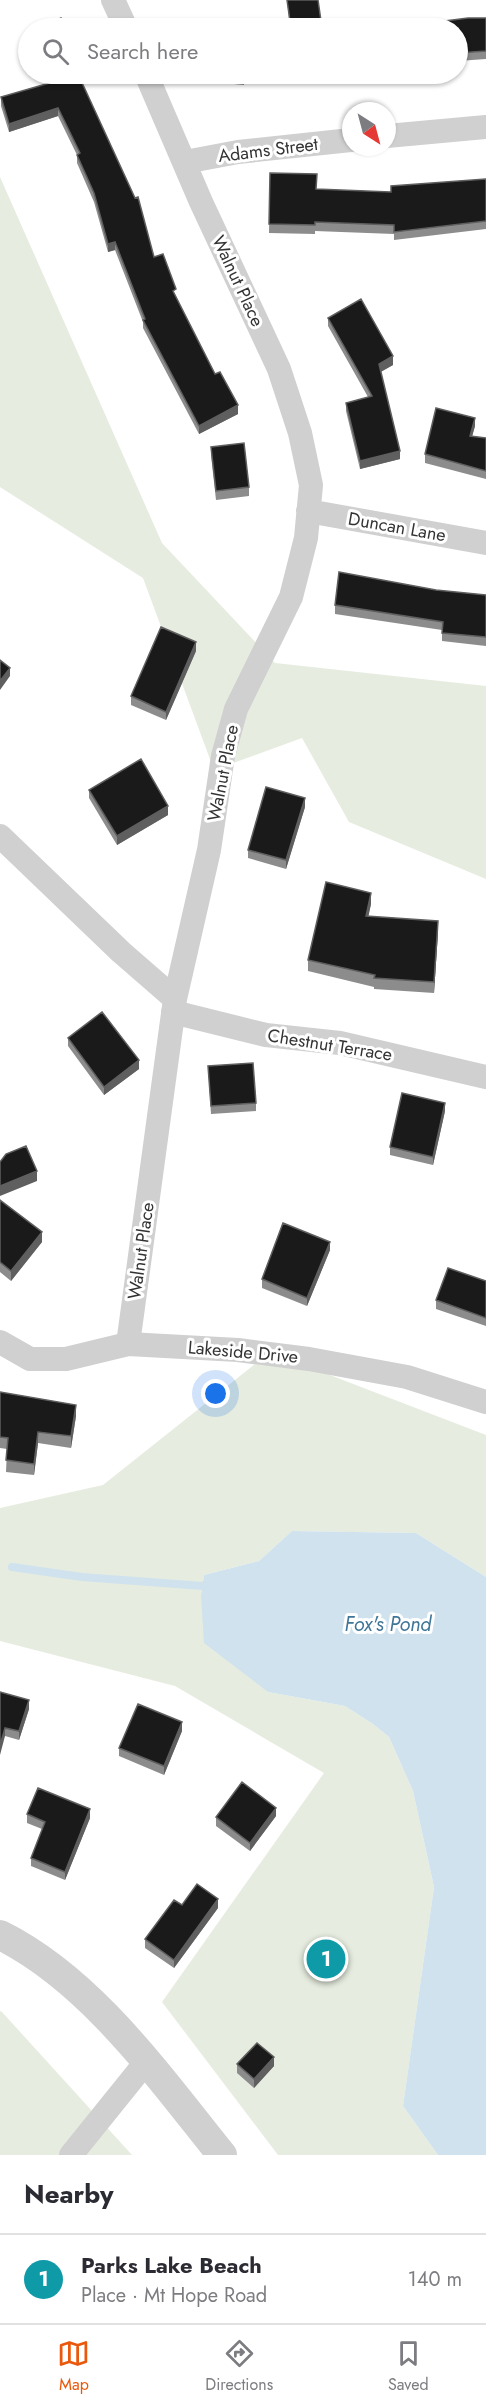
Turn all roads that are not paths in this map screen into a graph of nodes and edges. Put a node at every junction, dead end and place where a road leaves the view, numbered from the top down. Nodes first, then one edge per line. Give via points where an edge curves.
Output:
1 (113, 0) edge
2 (121, 18) edge
3 (150, 84) edge
4 (486, 127) edge
5 (396, 135) edge
6 (342, 141) edge
7 (185, 162) junction
8 (308, 511) junction
9 (486, 543) edge
10 (0, 836) edge
11 (174, 1006) junction
12 (486, 1077) edge
13 (0, 1342) edge
14 (128, 1344) junction
15 (486, 1402) edge
16 (0, 1935) edge
17 (146, 2062) junction
18 (71, 2155) edge
19 (222, 2155) edge

1 - 2 street
3 - 7 street, Walnut Place
4 - 5 street
6 - 7 street, Adams Street
7 - 8 street, Walnut Place via 279,369 300,433 310,485
8 - 9 street, Duncan Lane
8 - 11 street, Walnut Place via 306,538 291,597 236,709 223,756 209,850
10 - 11 street, Chestnut Terrace
11 - 12 street, Chestnut Terrace via 267,1035 340,1043
11 - 14 street, Walnut Place
13 - 14 street, Lakeside Drive via 30,1359 66,1359
14 - 15 street, Lakeside Drive via 238,1350 309,1359 407,1377
16 - 17 street via 62,1974
17 - 18 street
17 - 19 street

